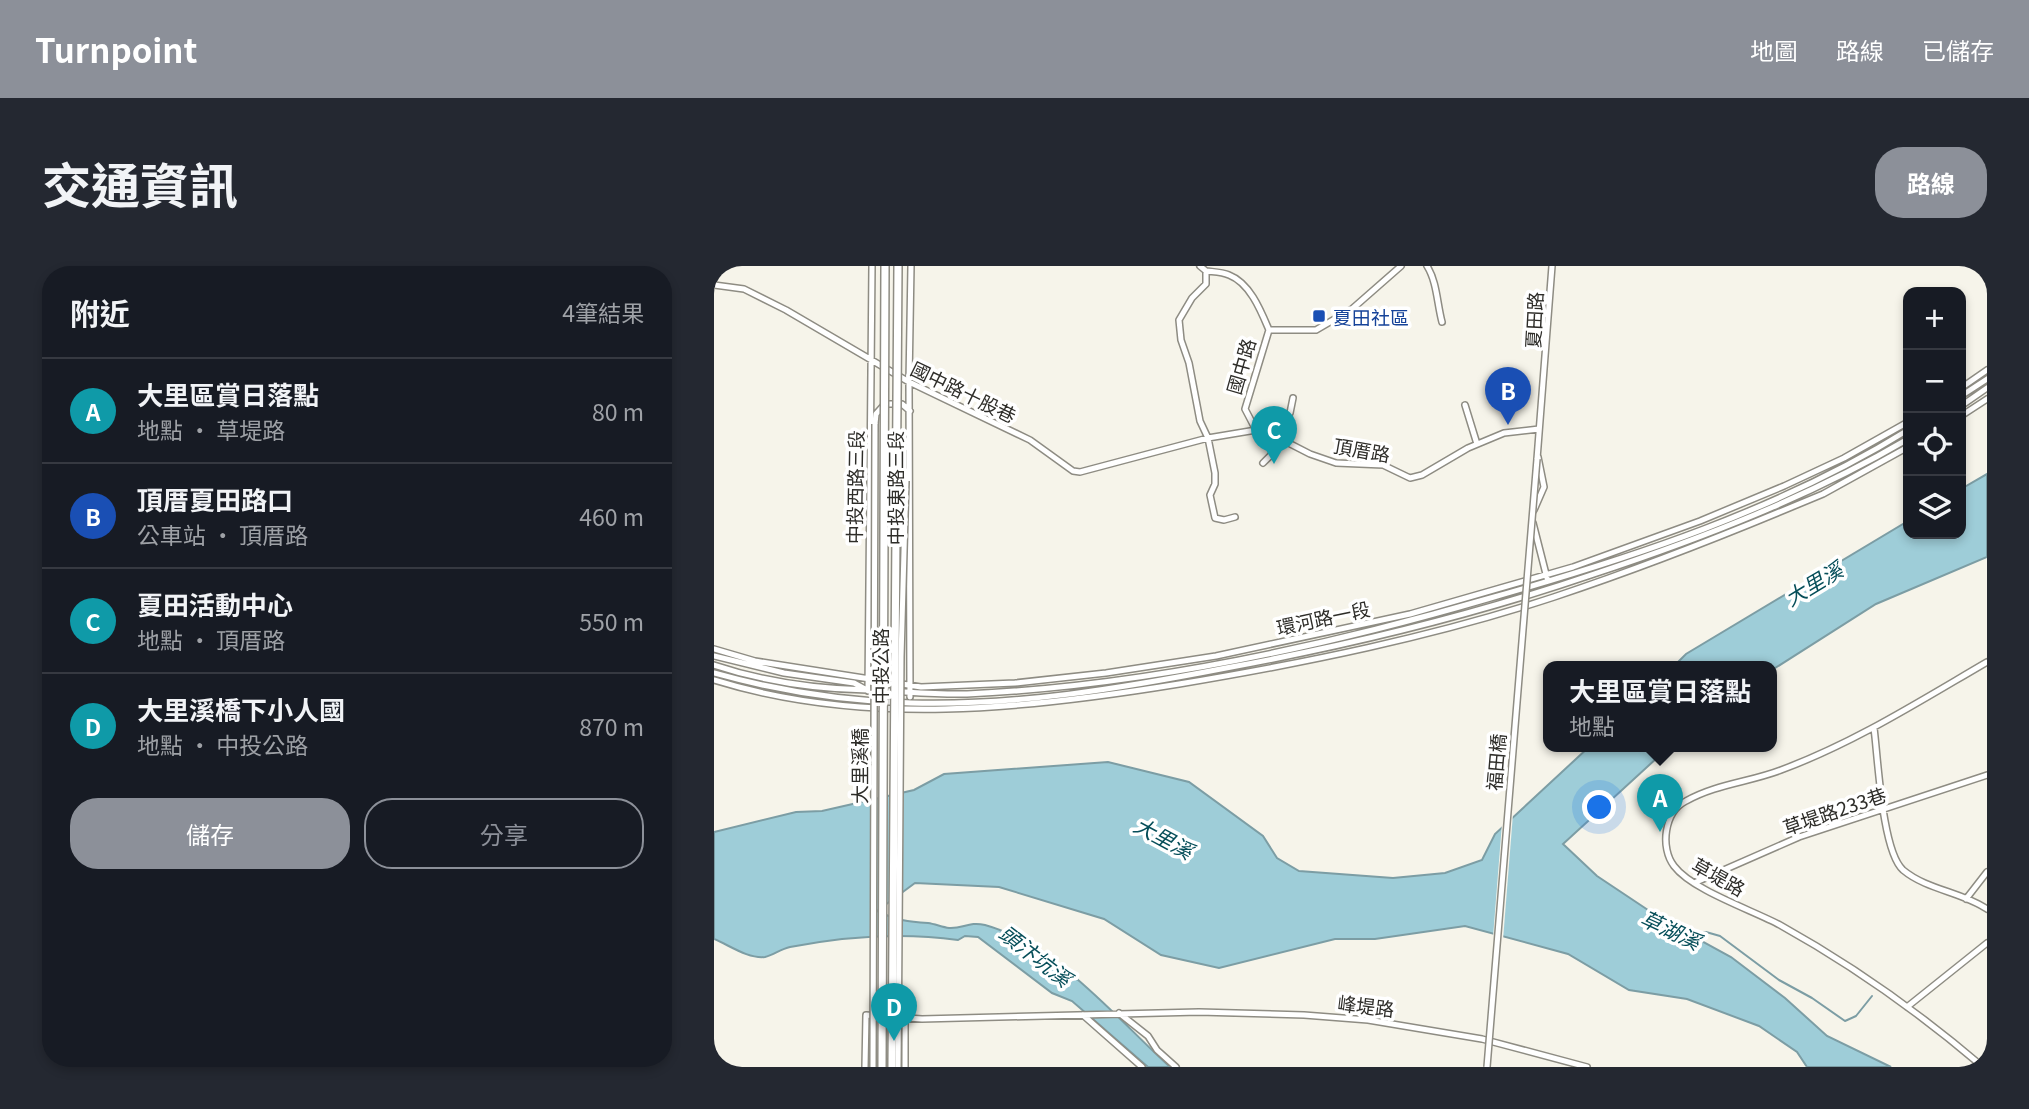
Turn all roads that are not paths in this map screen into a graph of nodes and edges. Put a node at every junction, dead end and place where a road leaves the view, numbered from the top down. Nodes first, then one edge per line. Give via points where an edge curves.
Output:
1 (872, 266) edge
2 (885, 266) edge
3 (898, 266) edge
4 (911, 266) edge
5 (1200, 266) edge
6 (1401, 266) edge
7 (1427, 266) edge
8 (1552, 266) edge
9 (1206, 271) junction
10 (714, 285) edge
11 (1442, 323) dead end
12 (1269, 330) junction
13 (870, 359) junction
14 (1987, 370) edge
15 (1987, 379) edge
16 (909, 382) junction
17 (1966, 385) edge
18 (1987, 388) edge
19 (1966, 393) edge
20 (1293, 398) dead end
21 (871, 399) junction
22 (1987, 399) edge
23 (1966, 403) edge
24 (1465, 405) dead end
25 (910, 411) junction
26 (1966, 413) edge
27 (876, 424) junction
28 (1903, 425) edge
29 (1539, 429) junction
30 (1256, 430) junction
31 (1265, 431) junction
32 (1903, 433) edge
33 (1208, 438) junction
34 (1284, 442) junction
35 (1903, 442) edge
36 (1477, 444) junction
37 (1903, 450) edge
38 (910, 451) junction
39 (1537, 458) junction
40 (1263, 463) dead end
41 (1235, 517) dead end
42 (1547, 579) junction
43 (1550, 590) junction
44 (1553, 597) junction
45 (714, 649) edge
46 (714, 656) edge
47 (1987, 662) edge
48 (714, 665) edge
49 (714, 673) edge
50 (868, 679) junction
51 (714, 680) edge
52 (910, 685) junction
53 (868, 690) junction
54 (910, 694) junction
55 (867, 700) junction
56 (910, 706) junction
57 (867, 708) junction
58 (1874, 728) junction
59 (1987, 775) edge
60 (1884, 809) junction
61 (1987, 872) edge
62 (1694, 883) junction
63 (1966, 899) junction
64 (1987, 909) edge
65 (1987, 943) edge
66 (1907, 1007) junction
67 (1119, 1013) junction
68 (1083, 1015) junction
69 (905, 1016) junction
70 (865, 1067) edge
71 (873, 1067) edge
72 (882, 1067) edge
73 (892, 1067) edge
74 (898, 1067) edge
75 (905, 1067) edge
76 (1142, 1067) edge
77 (1175, 1067) edge
78 (1487, 1067) edge
79 (1587, 1067) edge
80 (1983, 1067) edge

1 - 13 street, 中投西路三段
2 - 72 main road, 中投公路, bridge
3 - 73 main road, 中投公路, bridge
4 - 16 street, 中投東路三段
5 - 9 street
6 - 12 street, 國中路 via 1352,309 1323,326
7 - 11 street via 1434,278
8 - 29 street, 夏田路
9 - 12 street via 1237,279 1258,305
9 - 33 street via 1206,284 1179,320 1200,421
10 - 13 street, 國中路十股巷 via 744,289
12 - 30 street, 國中路 via 1245,409
13 - 16 street, 國中路十股巷
13 - 21 street, 中投西路三段
14 - 17 street
15 - 19 street
16 - 25 street, 中投東路三段
16 - 33 street, 國中路十股巷 via 1031,440 1073,471 1086,472
18 - 23 street
20 - 31 street via 1290,413
21 - 27 street, 大里溪橋
21 - 50 street, 中投西路三段
22 - 26 street
24 - 36 street
25 - 27 street via 902,404 885,404 876,414
25 - 38 street, 中投東路三段
27 - 71 street, 大里溪橋, bridge
28 - 42 street, 環河路一段 via 1774,491
29 - 36 street, 頂厝路 via 1504,433
29 - 39 street, 夏田路
30 - 31 street, 頂厝路
30 - 33 street
31 - 34 street, 頂厝路
32 - 42 street, 環河路一段 via 1782,496 1706,527
33 - 41 street via 1215,473 1210,495 1215,518
34 - 36 street, 頂厝路 via 1336,463 1383,465 1410,478
34 - 40 street
35 - 43 street, 環河路一段 via 1776,507
37 - 44 street, 環河路一段 via 1784,511
38 - 52 street, 中投東路三段
38 - 74 street, bridge via 901,669
39 - 42 street via 1545,487 1534,508 1533,524
39 - 78 street, 福田橋, bridge
42 - 43 street
42 - 52 street, 環河路一段 via 1216,656 1015,683
42 - 54 street, 環河路一段 via 1369,632 1208,665 1026,690
43 - 44 street
43 - 56 street, 環河路一段 via 1365,640 1175,678 1007,700
44 - 56 street, 環河路一段 via 1350,651 1215,678 1015,705
45 - 50 street, 環河路一段 via 755,661
46 - 53 street, 環河路一段 via 854,683
47 - 58 street, 草堤路
48 - 53 street, 環河路一段 via 797,683
49 - 55 street, 環河路一段 via 790,690
50 - 52 street, 環河路一段
50 - 53 street, 中投西路三段
51 - 57 street, 環河路一段
52 - 54 street, 中投東路三段
53 - 54 street, 環河路一段
53 - 55 street, 中投西路三段
54 - 56 street, 中投東路三段
55 - 56 street, 環河路一段
55 - 57 street, 中投西路三段
56 - 57 street, 環河路一段
58 - 60 street
58 - 62 street, 草堤路 via 1782,770 1683,802 1669,822 1666,849 1675,867
59 - 60 street, 草堤路233巷
60 - 62 street, 草堤路233巷 via 1799,837
60 - 63 street via 1888,839 1903,869
61 - 63 street
62 - 66 street, 草堤路 via 1780,925
63 - 64 street
65 - 66 street
66 - 80 street, 草堤路
67 - 68 street
67 - 77 street
67 - 79 street, 峰堤路 via 1268,1012 1368,1020 1482,1039
68 - 69 street
68 - 76 street
69 - 70 street via 866,1015
69 - 75 street

